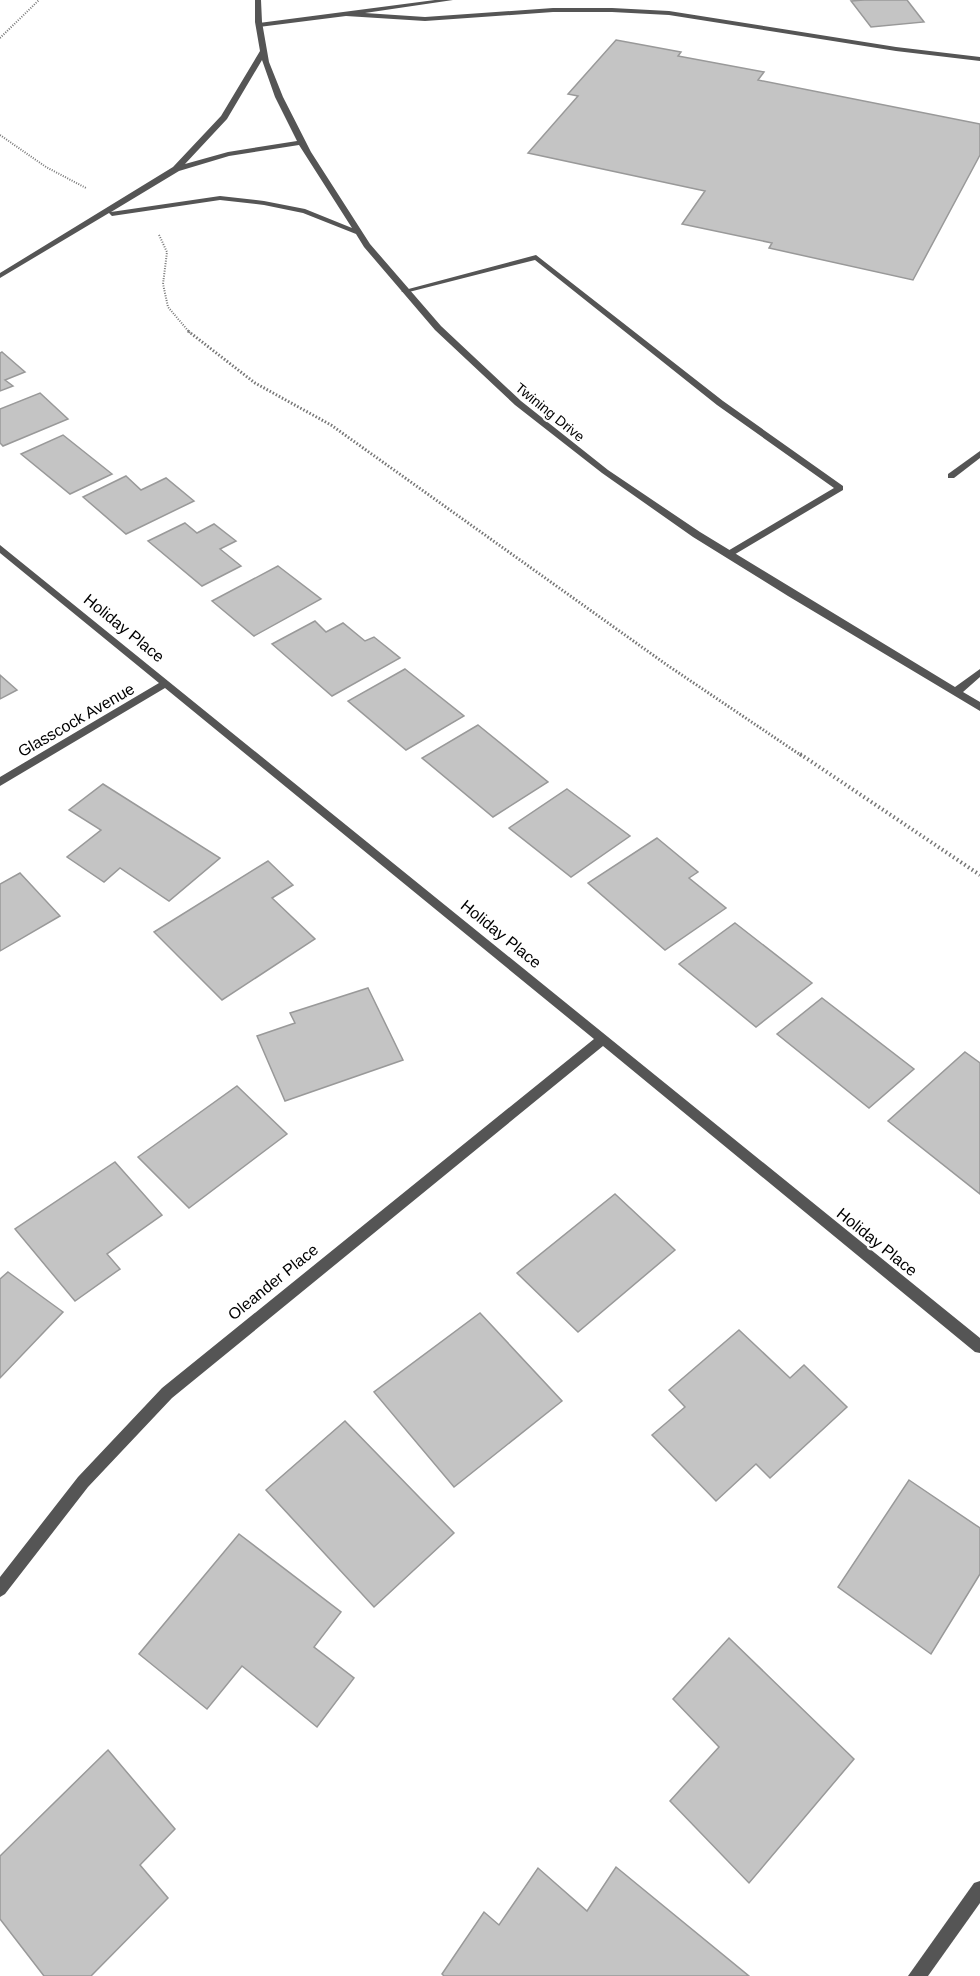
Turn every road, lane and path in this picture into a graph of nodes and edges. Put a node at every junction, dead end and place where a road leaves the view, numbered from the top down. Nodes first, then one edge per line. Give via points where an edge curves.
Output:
1 (39, 0) edge
2 (258, 0) edge
3 (450, 0) edge
4 (348, 14) junction
5 (259, 25) junction
6 (0, 38) edge
7 (262, 53) junction
8 (980, 59) edge
9 (0, 135) edge
10 (302, 142) junction
11 (176, 169) junction
12 (119, 206) junction
13 (132, 210) junction
14 (104, 215) junction
15 (355, 232) junction
16 (0, 276) edge
17 (405, 291) junction
18 (980, 454) edge
19 (951, 476) dead end
20 (0, 548) edge
21 (729, 554) junction
22 (980, 672) edge
23 (166, 683) junction
24 (956, 692) junction
25 (980, 706) edge
26 (0, 782) edge
27 (980, 874) edge
28 (603, 1039) junction
29 (980, 1347) edge
30 (0, 1589) edge
31 (980, 1889) edge
32 (917, 1976) edge

1 - 6 path
2 - 5 street, Twining Drive
3 - 4 street
4 - 5 street
4 - 8 street via 425,19 553,10 669,13
5 - 7 street, Twining Drive
7 - 10 street, Twining Drive via 279,100
7 - 11 street via 224,117
9 - 12 path via 46,167
10 - 11 street via 228,153
10 - 15 street, Twining Drive
11 - 12 street
12 - 14 street
13 - 14 street
13 - 15 street via 231,200 305,211
13 - 27 path via 157,230 167,252 163,285 168,307 193,337 255,383 331,425 667,665
14 - 16 street
15 - 17 street, Twining Drive
17 - 21 street, Twining Drive via 429,320 512,400 609,475
17 - 21 street via 536,256 711,397 840,488
18 - 19 street
20 - 23 street, Holiday Place
21 - 24 street, Twining Drive
22 - 24 street
23 - 26 street, Glasscock Avenue
23 - 28 street, Holiday Place
24 - 25 street, Twining Drive
28 - 29 street, Holiday Place
28 - 30 street, Oleander Place via 167,1393 83,1482
31 - 32 street

